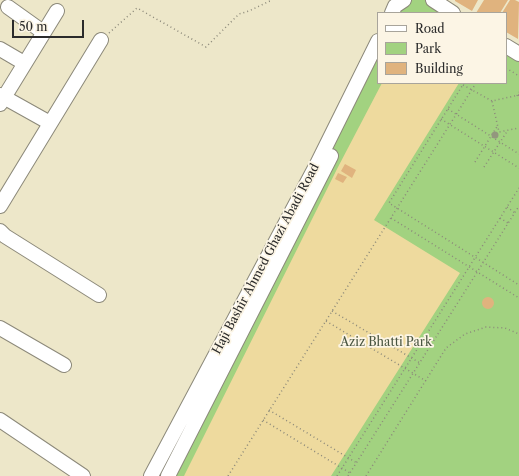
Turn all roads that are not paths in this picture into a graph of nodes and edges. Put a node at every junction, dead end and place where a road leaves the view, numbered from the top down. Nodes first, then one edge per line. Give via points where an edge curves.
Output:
1 (433, 0) edge
2 (8, 6) dead end
3 (57, 10) dead end
4 (451, 12) edge
5 (43, 32) junction
6 (101, 40) road end
7 (377, 43) edge
8 (507, 47) edge
9 (0, 49) edge
10 (519, 54) edge
11 (377, 62) edge
12 (24, 63) junction
13 (1, 99) edge
14 (50, 123) junction
15 (0, 206) edge
16 (2, 237) edge
17 (99, 295) dead end
18 (0, 328) edge
19 (64, 365) dead end
20 (0, 420) edge
21 (65, 471) edge
22 (83, 476) edge
23 (151, 476) edge
24 (168, 476) edge

1 - 4 street
2 - 5 street
3 - 5 street
5 - 12 street
6 - 14 street
7 - 23 street, Haji Bashir Ahmed Ghazi Abadi Road via 317,164
8 - 10 street
9 - 12 street
11 - 24 street, Haji Bashir Ahmed Ghazi Abadi Road
12 - 13 street
13 - 14 street
14 - 15 street
16 - 17 street
18 - 19 street
20 - 21 street
21 - 22 street

